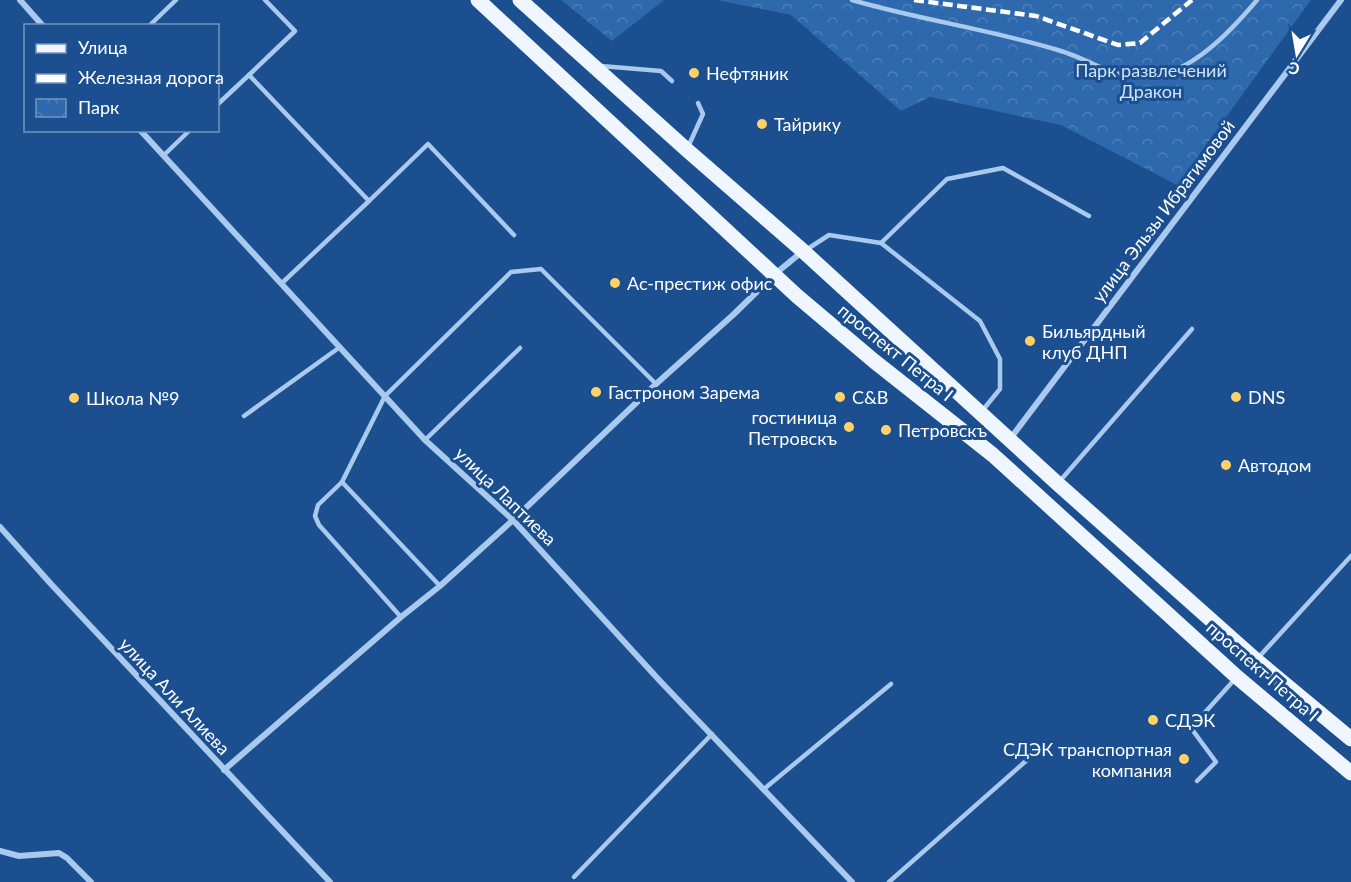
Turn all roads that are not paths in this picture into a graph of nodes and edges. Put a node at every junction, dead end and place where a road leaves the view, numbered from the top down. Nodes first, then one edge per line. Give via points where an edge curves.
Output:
1 (20, 0) edge
2 (176, 0) edge
3 (265, 0) edge
4 (478, 0) edge
5 (520, 0) edge
6 (852, 0) edge
7 (1257, 0) edge
8 (1341, 0) edge
9 (41, 24) edge
10 (150, 24) edge
11 (594, 66) junction
12 (249, 75) junction
13 (672, 81) dead end
14 (219, 103) edge
15 (698, 103) dead end
16 (142, 132) edge
17 (188, 132) edge
18 (687, 150) junction
19 (164, 155) junction
20 (369, 201) junction
21 (1089, 216) dead end
22 (514, 235) dead end
23 (881, 243) junction
24 (803, 251) junction
25 (775, 274) junction
26 (282, 283) junction
27 (1192, 329) dead end
28 (340, 347) junction
29 (520, 348) dead end
30 (656, 384) junction
31 (385, 396) junction
32 (981, 413) junction
33 (244, 416) dead end
34 (1009, 439) junction
35 (425, 440) junction
36 (342, 482) junction
37 (1058, 484) junction
38 (513, 520) junction
39 (0, 527) edge
40 (1351, 556) edge
41 (440, 586) junction
42 (401, 617) junction
43 (1256, 660) junction
44 (1237, 677) junction
45 (891, 684) dead end
46 (712, 734) junction
47 (1351, 739) edge
48 (1027, 760) dead end
49 (224, 770) junction
50 (1351, 773) edge
51 (1197, 781) dead end
52 (764, 789) junction
53 (0, 851) edge
54 (574, 877) dead end
55 (91, 882) edge
56 (330, 882) edge
57 (852, 882) edge
58 (889, 882) edge

1 - 9 street
2 - 10 lane
3 - 12 lane via 295,31
4 - 25 main road, проспект Петра I
5 - 11 main road, проспект Петра I
6 - 7 lane via 1063,51 1118,75 1147,78 1192,62 1237,24
8 - 34 street, улица Эльзы Ибрагимовой
11 - 13 lane via 661,71
11 - 18 main road, проспект Петра I
12 - 14 lane
12 - 20 lane
15 - 18 lane via 703,114
16 - 19 street, улица Лаптиева
17 - 19 lane
18 - 24 main road, проспект Петра I
19 - 26 street, улица Лаптиева
20 - 22 lane via 428,144
20 - 26 lane
21 - 23 lane via 1003,168 947,179
23 - 24 lane via 829,236
23 - 32 lane via 980,321 1000,359 1000,389
24 - 25 street
24 - 32 main road, проспект Петра I
25 - 30 street
25 - 44 main road, проспект Петра I via 874,361 993,455
26 - 28 street, улица Лаптиева
27 - 37 lane
28 - 31 street, улица Лаптиева
28 - 33 lane
29 - 35 lane
30 - 31 lane via 541,269 511,272
30 - 38 street
31 - 35 street, улица Лаптиева
31 - 36 lane
32 - 34 main road, проспект Петра I
34 - 37 main road, проспект Петра I
35 - 38 street, улица Лаптиева
36 - 41 lane
36 - 42 lane via 318,505 315,516
37 - 43 main road, проспект Петра I
38 - 41 street
38 - 46 street, улица Лаптиева
39 - 49 street, улица Али Алиева
40 - 43 lane
41 - 42 street
42 - 49 street
43 - 47 main road, проспект Петра I
44 - 50 main road, проспект Петра I
44 - 51 lane via 1191,728 1216,762
45 - 52 lane
46 - 52 street, улица Лаптиева
46 - 54 lane
48 - 58 lane
49 - 56 street, улица Али Алиева
52 - 57 street, улица Лаптиева
53 - 55 street via 19,856 59,853

